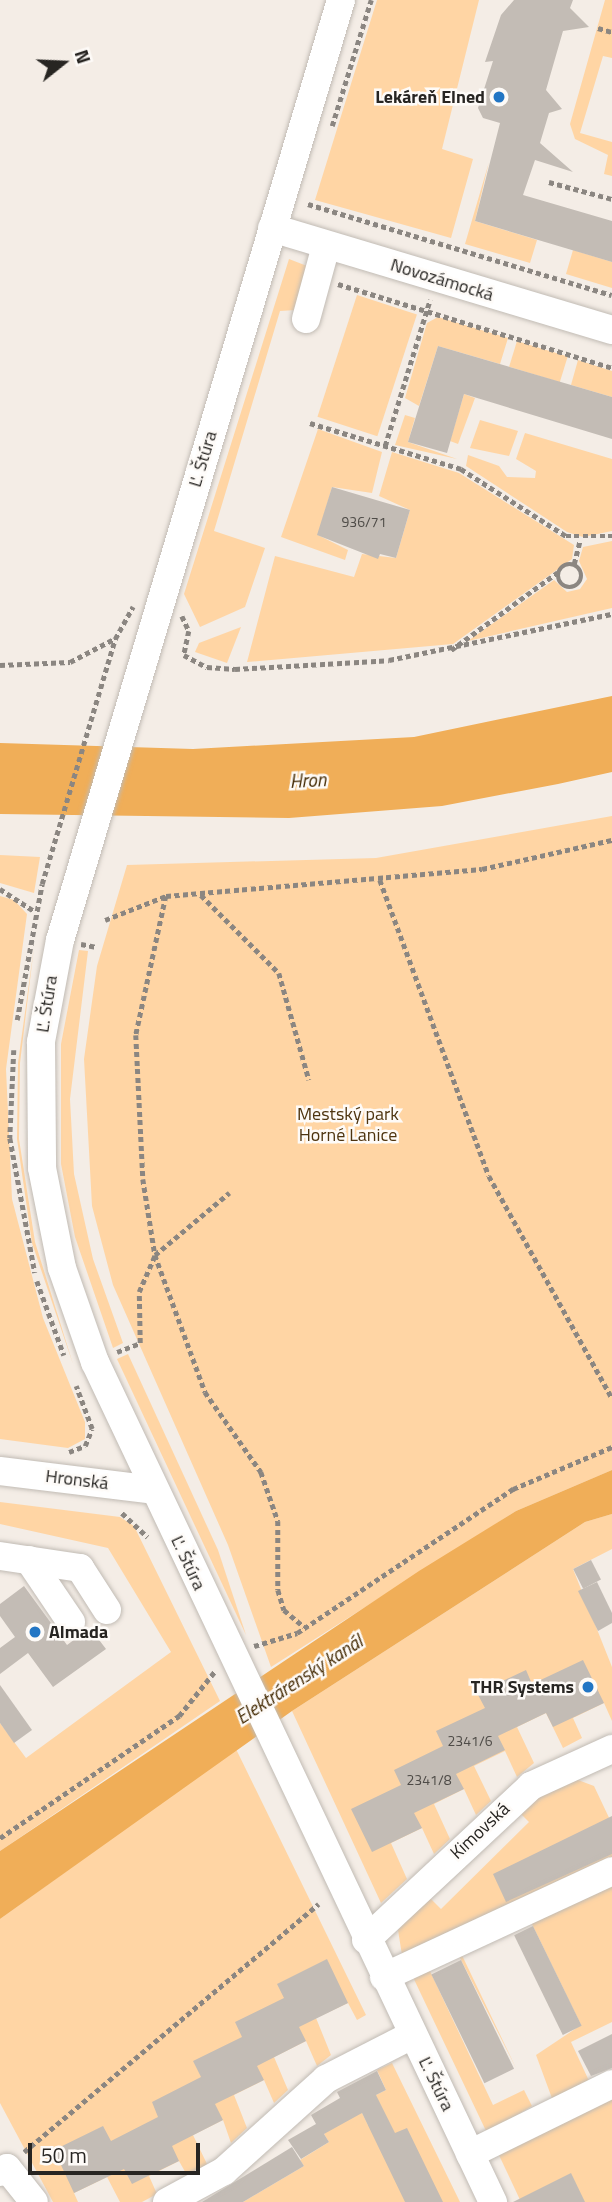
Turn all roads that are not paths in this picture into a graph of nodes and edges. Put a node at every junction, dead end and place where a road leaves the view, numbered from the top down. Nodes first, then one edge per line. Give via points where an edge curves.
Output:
1 (341, 0) edge
2 (286, 232) junction
3 (326, 246) junction
4 (306, 319) dead end
5 (612, 331) edge
6 (0, 1471) edge
7 (153, 1490) junction
8 (0, 1556) edge
9 (29, 1560) junction
10 (107, 1610) dead end
11 (71, 1622) dead end
12 (612, 1749) edge
13 (612, 1871) edge
14 (366, 1940) junction
15 (384, 1977) junction
16 (412, 2035) junction
17 (612, 2084) edge
18 (470, 2154) junction
19 (0, 2172) edge
20 (34, 2202) edge
21 (167, 2202) edge
22 (493, 2202) edge

1 - 2 street, Ľ. Štúra
2 - 3 street, Novozámocká
2 - 7 street, Ľ. Štúra via 140,670 75,888 41,1042 42,1168 75,1306
3 - 4 street
3 - 5 street, Novozámocká
6 - 7 street, Hronská
7 - 14 street, Ľ. Štúra via 227,1676 279,1757
8 - 9 street
9 - 10 street via 80,1568
9 - 11 street
12 - 14 street, Kimovská via 531,1786
13 - 15 street
14 - 15 street, Ľ. Štúra
15 - 16 street, Ľ. Štúra
16 - 18 street, Ľ. Štúra
16 - 21 street via 326,2079 224,2171
17 - 18 street
18 - 22 street, Ľ. Štúra
19 - 20 street via 7,2168

